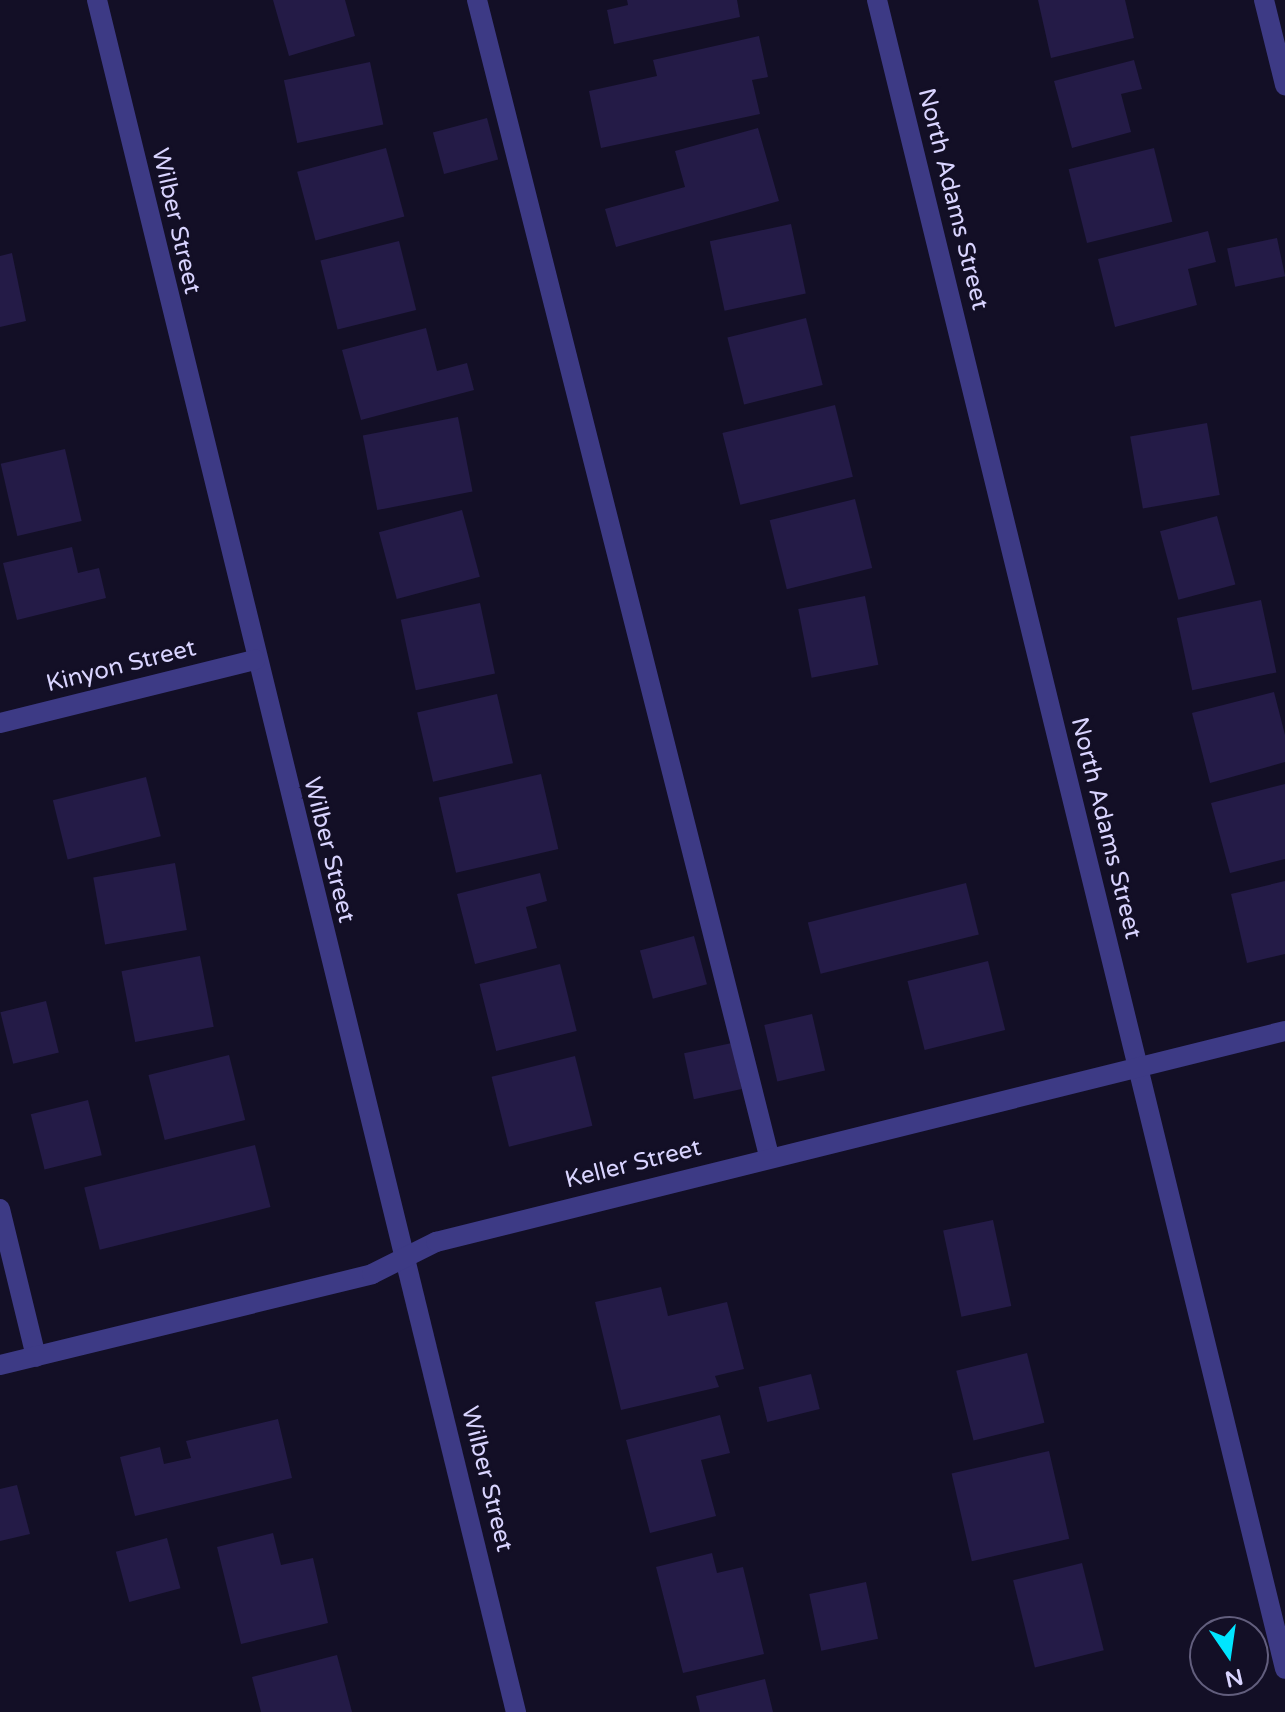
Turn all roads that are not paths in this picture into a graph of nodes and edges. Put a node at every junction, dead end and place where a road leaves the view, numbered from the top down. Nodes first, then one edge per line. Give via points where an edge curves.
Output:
1 (97, 0) edge
2 (477, 0) edge
3 (877, 0) edge
4 (1264, 0) edge
5 (1285, 85) edge
6 (255, 660) junction
7 (0, 723) edge
8 (1285, 1031) edge
9 (1138, 1067) junction
10 (769, 1156) junction
11 (0, 1209) edge
12 (404, 1258) junction
13 (36, 1357) junction
14 (0, 1365) edge
15 (1285, 1669) edge
16 (516, 1712) edge

1 - 6 street, Wilber Street
2 - 10 street
3 - 9 street, North Adams Street
4 - 5 street
6 - 7 street, Kinyon Street
6 - 12 street, Wilber Street
8 - 9 street, Keller Street
9 - 10 street, Keller Street
9 - 15 street, North Adams Street
10 - 12 street, Keller Street via 436,1242
11 - 13 street
12 - 13 street, Keller Street via 372,1274
12 - 16 street, Wilber Street
13 - 14 street, Keller Street

